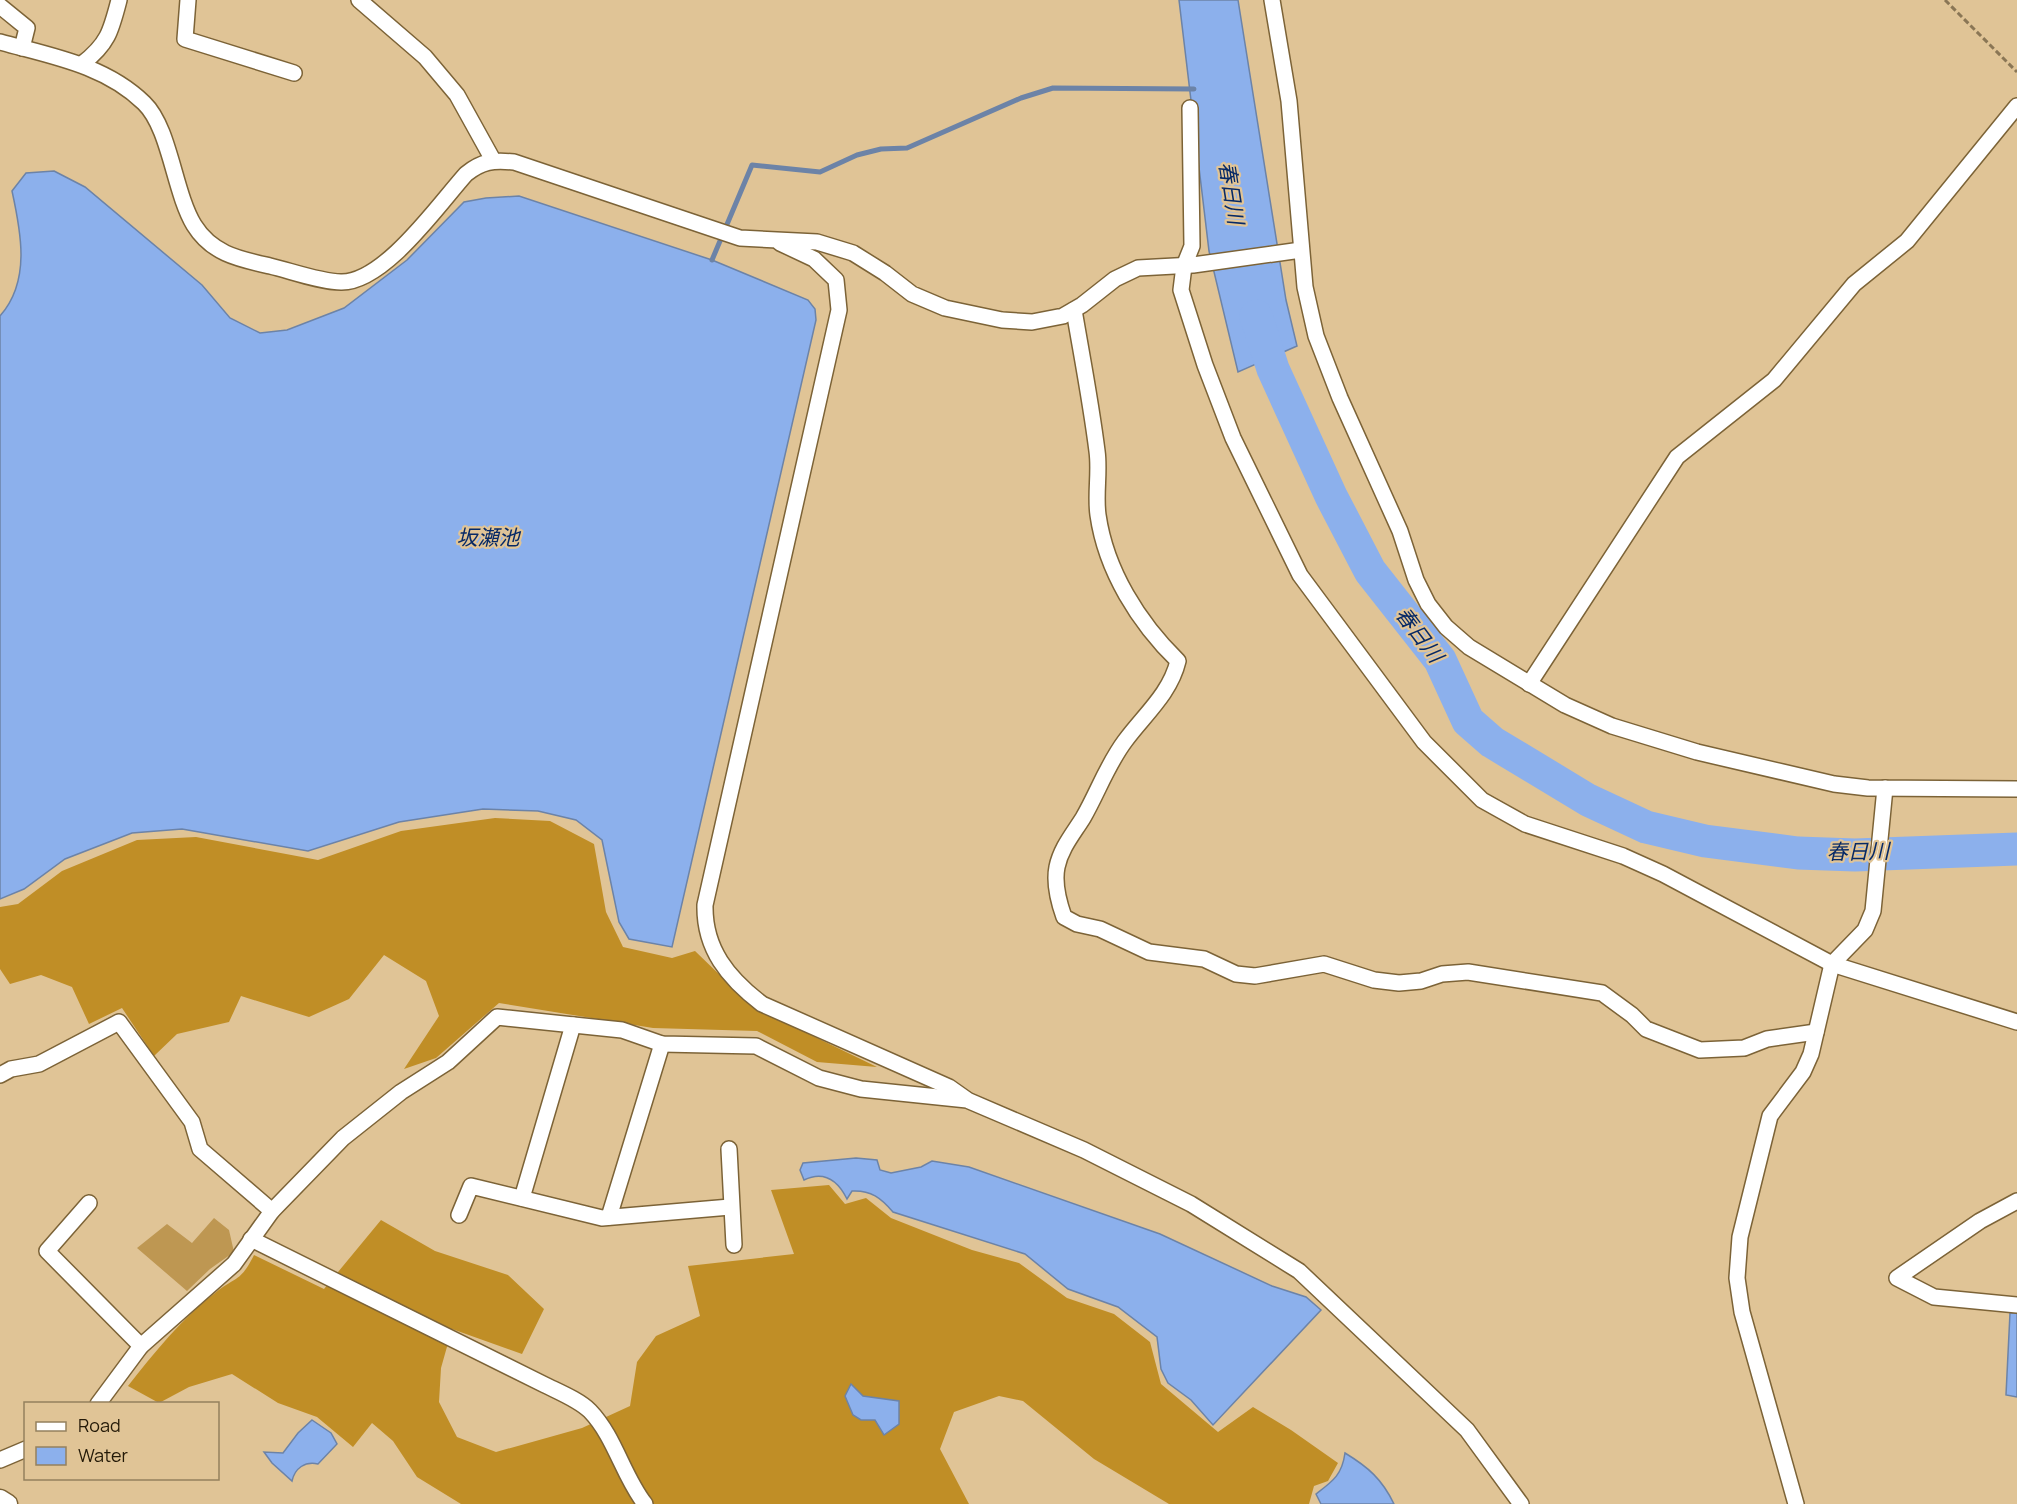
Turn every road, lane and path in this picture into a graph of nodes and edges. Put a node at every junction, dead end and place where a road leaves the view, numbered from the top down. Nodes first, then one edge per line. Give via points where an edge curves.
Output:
1 (119, 0) edge
2 (188, 0) edge
3 (359, 0) edge
4 (1272, 0) edge
5 (1945, 0) edge
6 (0, 6) edge
7 (0, 42) edge
8 (22, 48) junction
9 (82, 64) junction
10 (2017, 72) edge
11 (294, 74) dead end
12 (2017, 106) edge
13 (1190, 108) dead end
14 (494, 160) junction
15 (774, 240) junction
16 (1297, 250) junction
17 (1189, 266) junction
18 (1074, 310) junction
19 (1529, 684) junction
20 (1885, 788) junction
21 (2017, 789) edge
22 (1832, 964) junction
23 (2017, 1023) edge
24 (573, 1025) junction
25 (1816, 1032) junction
26 (662, 1044) junction
27 (0, 1075) edge
28 (967, 1100) junction
29 (729, 1149) dead end
30 (522, 1198) junction
31 (2017, 1201) edge
32 (89, 1203) dead end
33 (730, 1207) junction
34 (272, 1211) junction
35 (459, 1215) dead end
36 (609, 1217) junction
37 (251, 1239) junction
38 (734, 1245) dead end
39 (2017, 1305) edge
40 (141, 1346) junction
41 (99, 1402) edge
42 (24, 1450) edge
43 (0, 1460) edge
44 (0, 1499) edge
45 (8, 1504) edge
46 (645, 1504) edge
47 (1521, 1504) edge
48 (1796, 1504) edge

1 - 9 street via 111,33 100,51
2 - 11 street via 185,39
3 - 14 street via 425,57 458,94
4 - 16 street via 1289,102
5 - 10 path
6 - 8 street via 27,28
7 - 8 street
8 - 9 street
9 - 14 street via 126,87 147,105 194,225 212,246 229,257 342,283 369,275 402,246 466,174 479,163
12 - 19 street via 1907,241 1854,284 1774,380 1701,434 1677,457
13 - 17 street
14 - 15 street via 514,162 740,238
15 - 18 street via 817,242 853,253 912,294 945,309 1032,322
15 - 28 street via 814,259 836,280 839,310 705,905 708,933 717,957 736,984 762,1004 949,1087
16 - 17 street
16 - 19 street via 1326,365 1375,471 1428,604 1469,647
17 - 18 street via 1138,268 1115,279
17 - 22 street via 1181,290 1204,365 1233,438 1300,575 1424,742 1482,800 1525,824 1623,856 1663,874
18 - 25 street via 1098,453 1098,514 1108,556 1126,594 1155,639 1178,662 1166,691 1114,756 1083,818 1068,838 1057,868 1064,917 1100,928 1149,952 1204,959 1236,974 1255,976 1324,963 1391,982 1468,972 1602,993 1646,1029 1700,1050 1744,1048 1767,1039
19 - 20 street via 1612,726 1697,752 1834,784
20 - 21 street
20 - 22 street via 1873,910 1865,930
22 - 23 street
22 - 25 street
24 - 26 street via 622,1030
24 - 30 street
24 - 34 street via 497,1017 448,1062 401,1092 343,1138
25 - 48 street via 1803,1072 1770,1116 1740,1237 1737,1278 1742,1312
26 - 28 street via 756,1046 819,1078 861,1089
26 - 36 street
27 - 34 street via 10,1069 39,1064 118,1022 192,1122 200,1149
28 - 47 street via 1084,1150 1191,1204 1299,1271 1467,1431
29 - 33 street
30 - 35 street via 471,1186
30 - 36 street
31 - 39 street via 1980,1221 1897,1278 1935,1297
32 - 40 street via 47,1251
33 - 36 street
33 - 38 street
34 - 37 street
37 - 40 street via 234,1264
37 - 46 street via 589,1409
40 - 41 street
42 - 43 street
44 - 45 street

